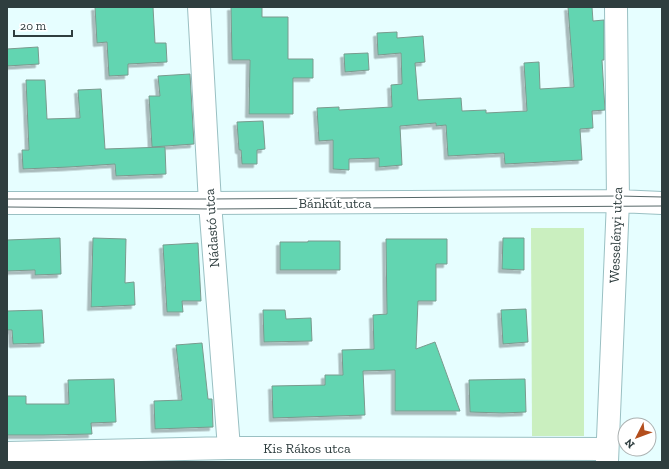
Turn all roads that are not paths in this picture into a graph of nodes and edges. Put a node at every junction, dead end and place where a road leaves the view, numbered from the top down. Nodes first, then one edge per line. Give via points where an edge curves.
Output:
1 (199, 7) edge
2 (616, 7) edge
3 (618, 201) junction
4 (662, 202) edge
5 (7, 203) edge
6 (210, 203) junction
7 (229, 448) junction
8 (7, 453) edge
9 (607, 455) edge

1 - 6 street, Nádastó utca
2 - 3 street, Wesselényi utca
3 - 4 street, Bánkút utca
3 - 6 street, Bánkút utca
3 - 9 street, Wesselényi utca
5 - 6 street, Bánkút utca
6 - 7 street, Nádastó utca
7 - 8 street, Kis Rákos utca
7 - 9 street, Kis Rákos utca

